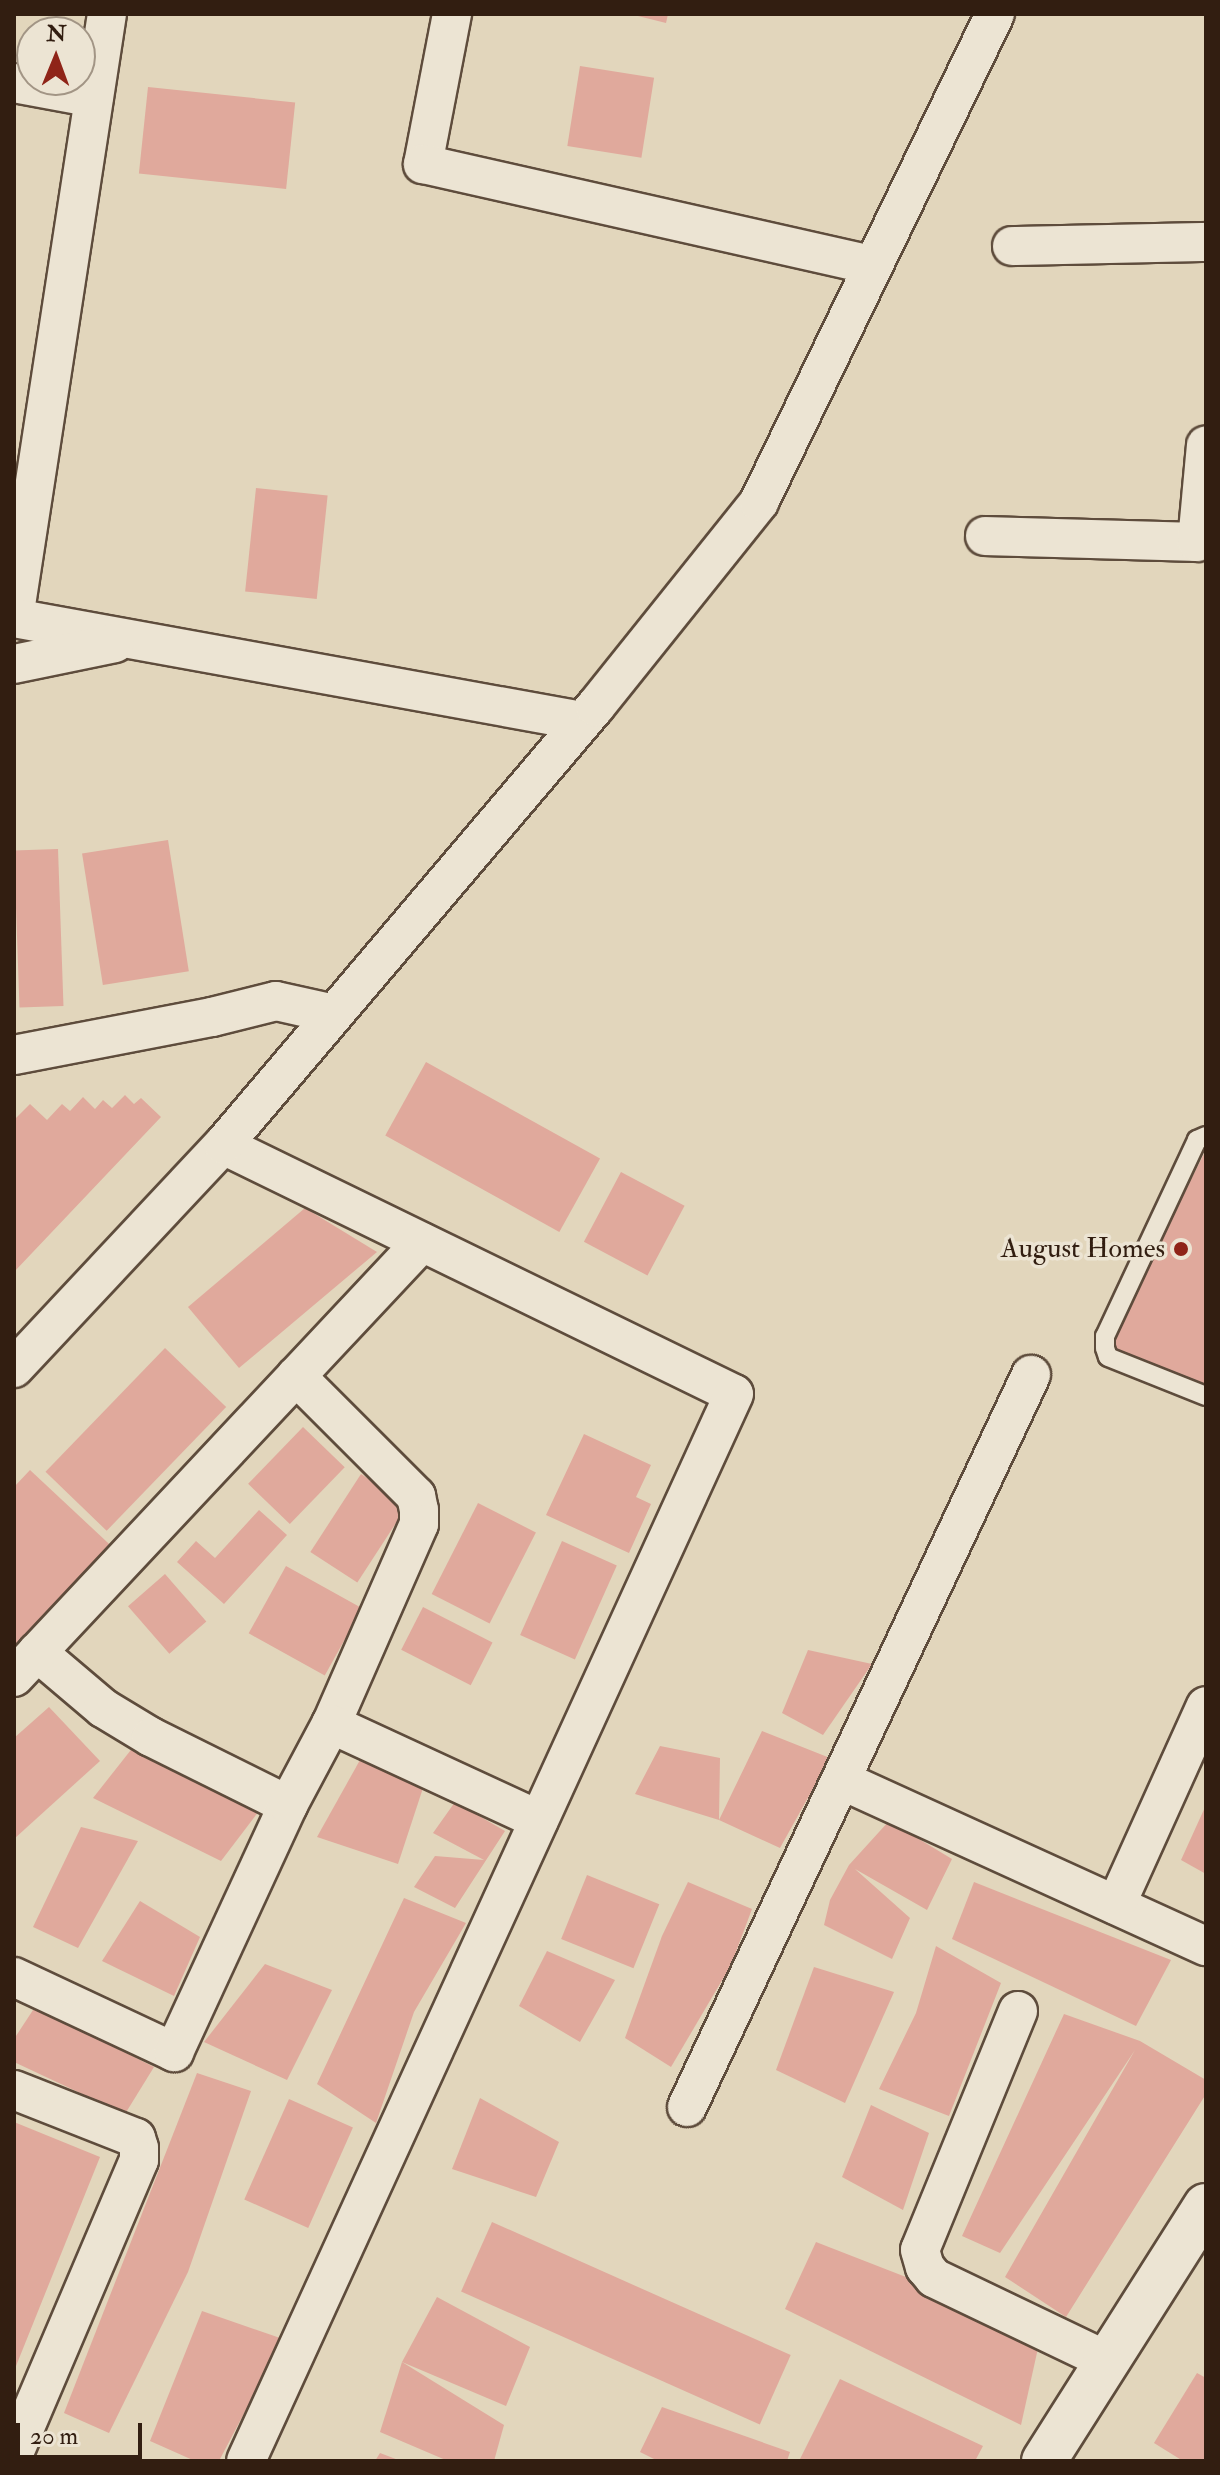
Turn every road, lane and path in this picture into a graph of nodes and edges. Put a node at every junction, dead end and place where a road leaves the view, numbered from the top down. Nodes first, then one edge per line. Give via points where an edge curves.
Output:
1 (107, 14) edge
2 (452, 14) edge
3 (995, 14) edge
4 (14, 83) edge
5 (94, 98) junction
6 (1206, 242) edge
7 (1012, 246) dead end
8 (873, 265) junction
9 (30, 410) edge
10 (1206, 445) edge
11 (985, 536) dead end
12 (14, 618) edge
13 (133, 640) junction
14 (14, 664) edge
15 (582, 721) junction
16 (334, 1014) junction
17 (14, 1055) edge
18 (1206, 1136) edge
19 (223, 1145) junction
20 (422, 1242) junction
21 (14, 1368) edge
22 (1031, 1375) dead end
23 (296, 1376) junction
24 (1206, 1396) edge
25 (26, 1664) edge
26 (1206, 1706) edge
27 (331, 1724) junction
28 (841, 1780) junction
29 (288, 1805) junction
30 (539, 1820) junction
31 (1116, 1905) junction
32 (1206, 1946) edge
33 (14, 1977) edge
34 (1018, 2011) dead end
35 (14, 2090) edge
36 (687, 2107) dead end
37 (1206, 2206) edge
38 (1107, 2361) junction
39 (14, 2453) edge
40 (246, 2461) edge
41 (1044, 2461) edge

1 - 5 street
2 - 8 street via 423,164
3 - 8 street
4 - 5 street
5 - 9 street
6 - 7 street
8 - 15 street via 759,502
9 - 12 street
10 - 11 street via 1197,542
12 - 13 street
13 - 14 street
13 - 15 street
15 - 16 street
16 - 17 street via 276,1001
16 - 19 street
18 - 24 lane via 1197,1140 1105,1336 1105,1348 1108,1357
19 - 20 street
19 - 21 street
20 - 23 street
20 - 30 street via 734,1394
22 - 28 street
23 - 25 street
23 - 27 street via 416,1496 419,1510 419,1524
25 - 29 street via 151,1737
26 - 31 street
27 - 29 street
27 - 30 street
28 - 31 street
28 - 36 street
29 - 33 street via 174,2052
30 - 40 street
31 - 32 street
34 - 38 street via 920,2250 922,2258 934,2278
35 - 39 street via 136,2138 139,2160
37 - 38 street
38 - 41 street

